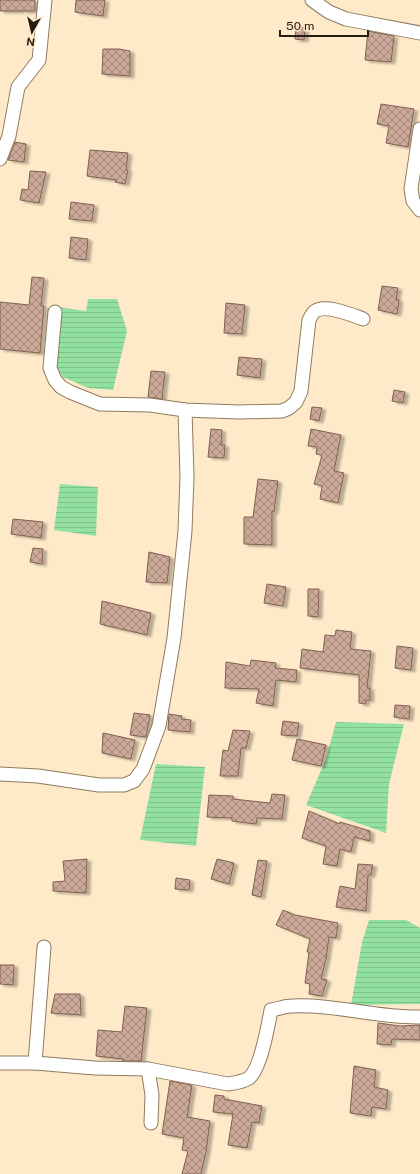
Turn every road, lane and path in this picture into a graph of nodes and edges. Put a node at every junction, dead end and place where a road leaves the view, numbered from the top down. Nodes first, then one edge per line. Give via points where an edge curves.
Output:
1 (45, 0) edge
2 (312, 0) edge
3 (420, 33) edge
4 (420, 129) edge
5 (0, 159) edge
6 (420, 210) edge
7 (55, 312) dead end
8 (363, 318) dead end
9 (185, 410) junction
10 (0, 774) edge
11 (44, 947) dead end
12 (420, 1017) edge
13 (35, 1062) junction
14 (0, 1063) edge
15 (148, 1069) junction
16 (151, 1123) dead end

1 - 5 street via 38,60 16,92 9,136
2 - 3 street via 329,12 346,19
4 - 6 street via 411,189 413,201
7 - 9 street via 50,368 61,387 100,404 150,405
8 - 9 street via 334,309 313,312 309,320 301,391 290,408 282,411 253,412
9 - 10 street via 185,530 174,638 159,726 143,769 134,780 124,784 99,785 38,776
11 - 13 street
12 - 15 street via 401,1017 344,1008 291,1006 271,1010 258,1064 253,1075 247,1079 228,1084
13 - 14 street
13 - 15 street via 95,1068
15 - 16 street via 152,1095

